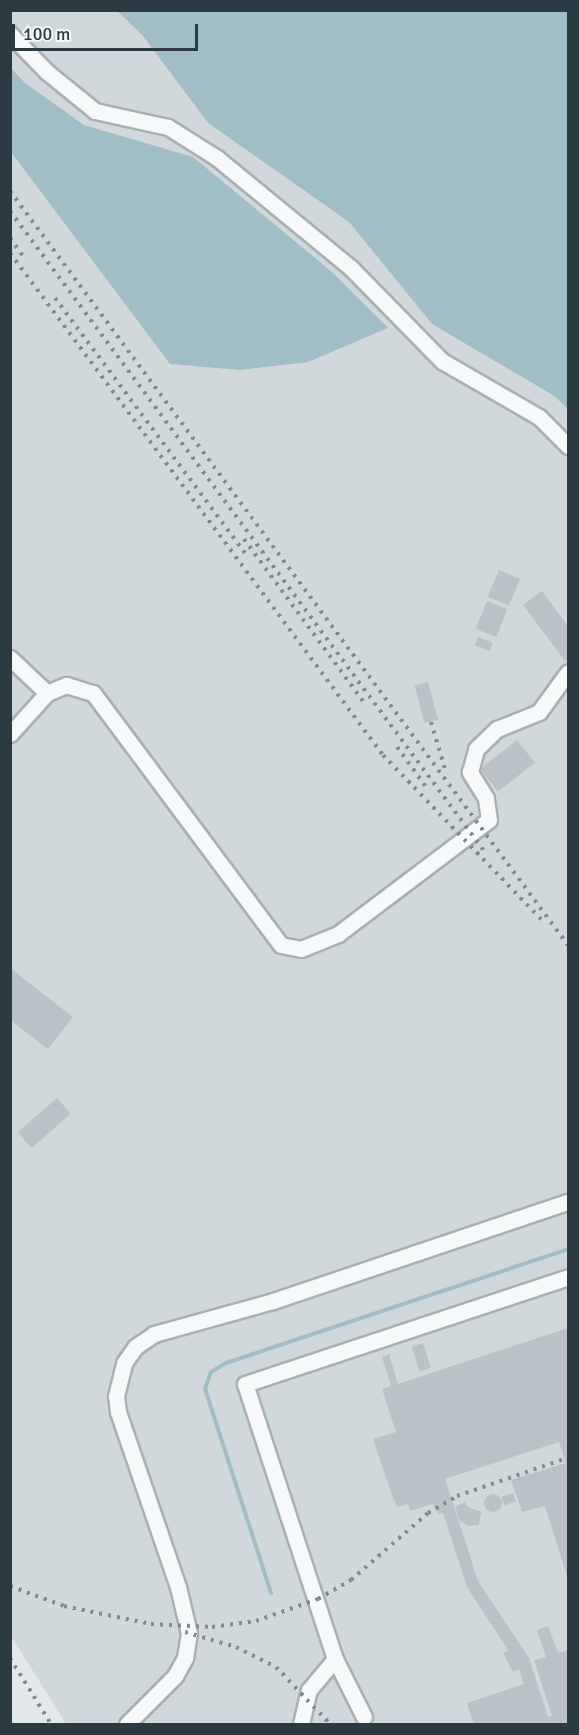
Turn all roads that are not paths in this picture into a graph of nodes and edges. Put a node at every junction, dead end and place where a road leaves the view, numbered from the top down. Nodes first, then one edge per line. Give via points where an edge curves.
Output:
1 (10, 34) edge
2 (568, 446) edge
3 (10, 658) edge
4 (568, 672) edge
5 (47, 693) junction
6 (10, 734) edge
7 (568, 1202) edge
8 (568, 1277) edge
9 (335, 1659) junction
10 (364, 1718) dead end
11 (127, 1725) edge
12 (301, 1725) edge

1 - 2 lane via 47,72 95,111 168,127 217,158 351,268 442,361 539,417
3 - 5 lane
4 - 5 lane via 539,712 497,729 476,749 470,772 486,798 489,820 338,934 301,949 281,945 93,693 66,685
5 - 6 lane
7 - 11 lane via 273,1301 154,1334 135,1347 124,1363 116,1396 118,1412 178,1587 189,1633 176,1676
8 - 9 lane via 246,1384
9 - 10 lane
9 - 12 lane via 309,1690

